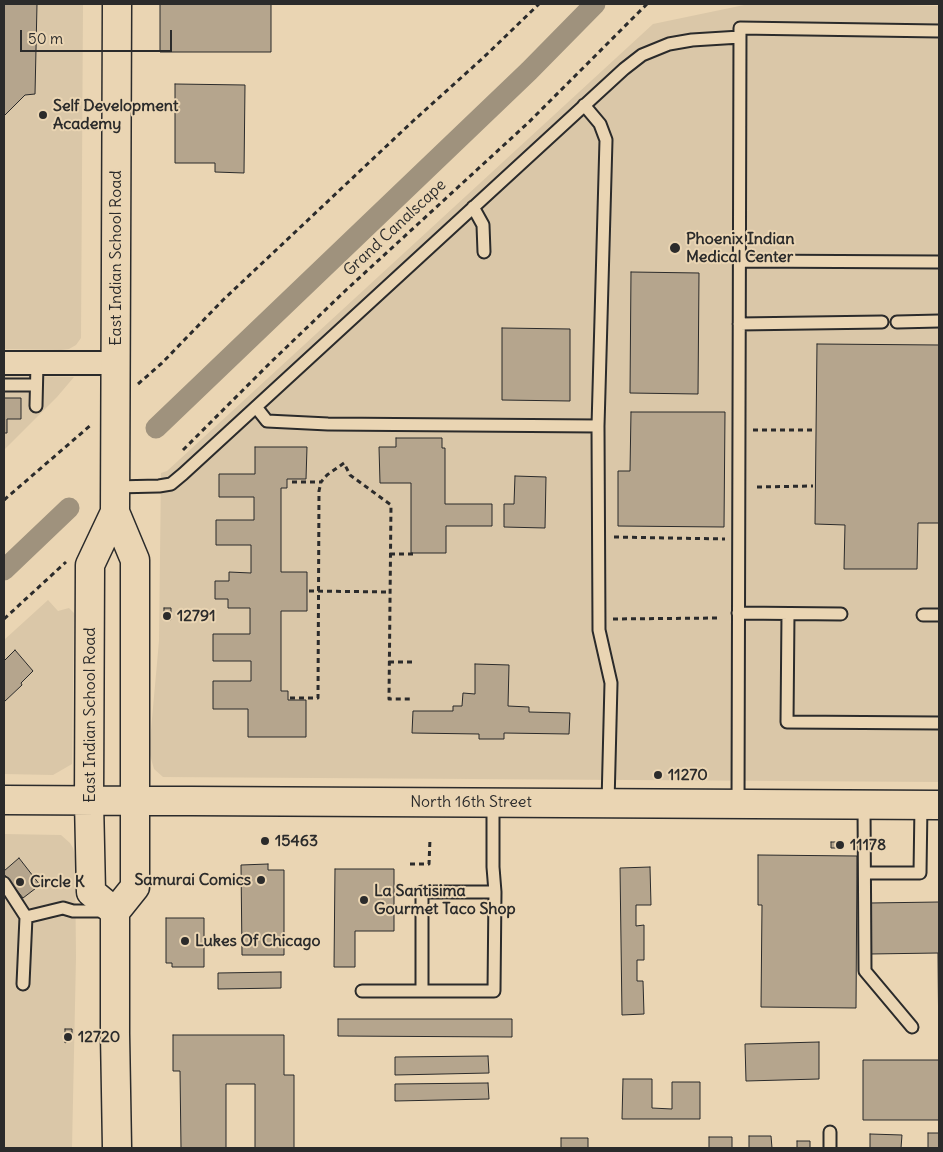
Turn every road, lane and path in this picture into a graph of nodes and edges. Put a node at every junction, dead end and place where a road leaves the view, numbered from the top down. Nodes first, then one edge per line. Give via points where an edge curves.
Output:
1 (117, 4) edge
2 (539, 4) edge
3 (647, 4) edge
4 (939, 31) edge
5 (740, 37) junction
6 (584, 105) junction
7 (473, 207) junction
8 (484, 252) dead end
9 (739, 261) junction
10 (939, 262) edge
11 (939, 321) edge
12 (882, 322) dead end
13 (898, 322) dead end
14 (739, 324) junction
15 (115, 363) junction
16 (4, 364) edge
17 (154, 370) dead end
18 (37, 374) junction
19 (4, 385) edge
20 (36, 406) dead end
21 (256, 407) junction
22 (598, 426) junction
23 (750, 430) dead end
24 (814, 430) dead end
25 (74, 441) dead end
26 (178, 455) dead end
27 (292, 482) dead end
28 (321, 482) junction
29 (813, 486) dead end
30 (757, 487) dead end
31 (115, 499) junction
32 (4, 500) edge
33 (611, 537) dead end
34 (728, 539) dead end
35 (390, 554) junction
36 (412, 554) dead end
37 (68, 560) dead end
38 (309, 591) dead end
39 (318, 591) junction
40 (390, 592) junction
41 (738, 613) junction
42 (788, 614) junction
43 (840, 614) dead end
44 (923, 615) dead end
45 (939, 615) edge
46 (720, 618) dead end
47 (4, 619) edge
48 (613, 619) dead end
49 (389, 662) junction
50 (413, 662) dead end
51 (290, 698) dead end
52 (412, 699) dead end
53 (939, 723) edge
54 (4, 800) edge
55 (135, 800) junction
56 (89, 801) junction
57 (493, 802) junction
58 (608, 803) junction
59 (738, 804) junction
60 (864, 805) junction
61 (930, 805) edge
62 (430, 839) dead end
63 (410, 864) dead end
64 (865, 873) junction
65 (4, 883) edge
66 (495, 892) junction
67 (115, 912) junction
68 (26, 917) junction
69 (23, 984) dead end
70 (422, 991) junction
71 (362, 992) dead end
72 (912, 1027) dead end
73 (830, 1132) dead end
74 (117, 1148) edge
75 (830, 1148) edge

1 - 15 main road, East Indian School Road
2 - 17 path via 223,300
3 - 26 path, Grand Canalscape via 529,122 318,317
4 - 5 lane via 740,28
5 - 6 lane via 669,44 642,55
5 - 9 lane
6 - 7 lane
6 - 22 lane via 600,124 606,140
7 - 8 lane via 483,226
7 - 21 lane
9 - 10 lane
9 - 14 lane
11 - 13 lane
12 - 14 lane
14 - 41 lane
15 - 18 street
15 - 31 main road, East Indian School Road
16 - 18 street
18 - 19 lane
18 - 20 lane
21 - 22 lane via 267,421
21 - 31 lane via 171,484
22 - 58 lane via 599,630 611,683
23 - 24 path
25 - 32 path
27 - 28 path
28 - 35 path via 344,464 350,475 391,505
28 - 39 path
29 - 30 path
31 - 55 main road, East Indian School Road via 135,560
31 - 56 main road, East Indian School Road via 90,565
33 - 34 path
35 - 36 path
35 - 40 path
37 - 47 path
38 - 39 path
39 - 40 path
39 - 51 path via 318,698
40 - 49 path
41 - 42 lane
41 - 59 lane
42 - 43 lane
42 - 53 lane via 787,722
44 - 45 lane
46 - 48 path
49 - 50 path
49 - 52 path via 389,699
54 - 56 main road, North 16th Street
55 - 56 main road, North 16th Street
55 - 57 main road, North 16th Street
55 - 67 main road, East Indian School Road via 134,887
56 - 67 main road, East Indian School Road via 91,892
57 - 58 main road, North 16th Street
57 - 66 lane
58 - 59 main road, North 16th Street
59 - 60 main road, North 16th Street
60 - 61 main road, North 16th Street
60 - 64 lane
61 - 64 lane via 920,873
62 - 63 path via 429,864
64 - 72 lane via 865,971
65 - 68 lane
66 - 70 lane via 494,991
66 - 70 lane via 422,892
67 - 68 lane via 63,908
67 - 74 main road
68 - 69 lane
70 - 71 lane
73 - 75 lane

